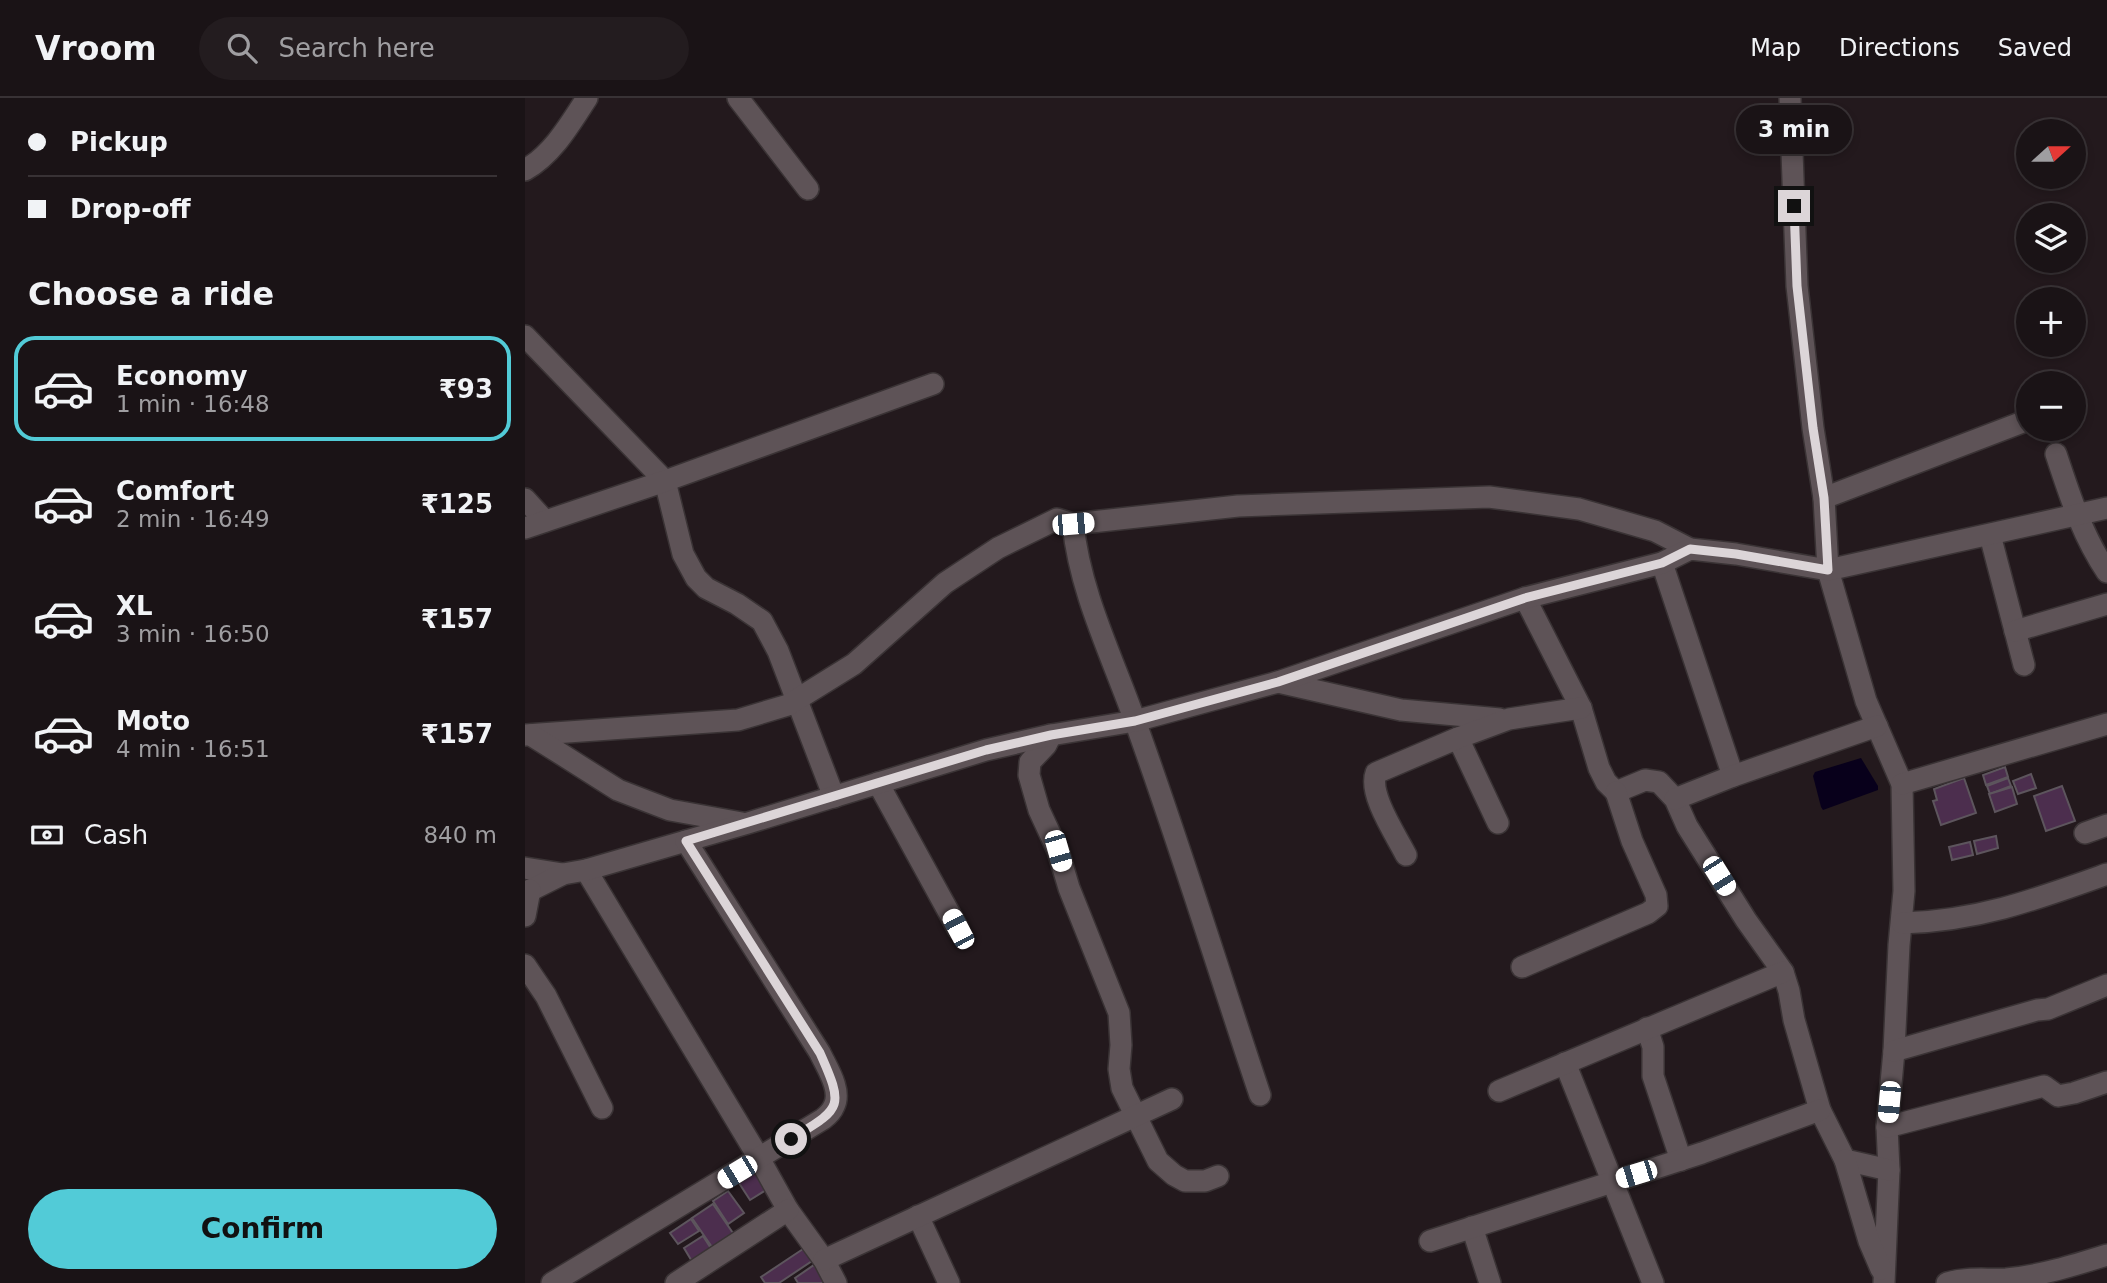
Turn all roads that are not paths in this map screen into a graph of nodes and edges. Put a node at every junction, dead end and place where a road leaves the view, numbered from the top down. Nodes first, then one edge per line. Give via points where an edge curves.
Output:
1 (587, 98) edge
2 (739, 98) edge
3 (1790, 98) edge
4 (525, 170) edge
5 (809, 189) dead end
6 (525, 335) edge
7 (933, 384) dead end
8 (2016, 425) edge
9 (2056, 454) dead end
10 (665, 481) junction
11 (1824, 498) junction
12 (525, 499) edge
13 (2107, 508) edge
14 (2076, 515) junction
15 (1073, 524) junction
16 (535, 525) edge
17 (1990, 535) junction
18 (1690, 549) junction
19 (1662, 563) junction
20 (1828, 570) junction
21 (2107, 572) edge
22 (1525, 598) junction
23 (2107, 604) edge
24 (2015, 631) junction
25 (2024, 665) dead end
26 (1278, 682) junction
27 (797, 700) junction
28 (1581, 708) junction
29 (1509, 719) junction
30 (1135, 721) junction
31 (2107, 724) edge
32 (1877, 726) junction
33 (528, 735) edge
34 (1051, 735) junction
35 (1458, 738) junction
36 (1733, 776) junction
37 (878, 783) junction
38 (1902, 784) junction
39 (1616, 792) junction
40 (834, 797) junction
41 (1675, 799) junction
42 (748, 823) junction
43 (1498, 823) dead end
44 (2107, 825) edge
45 (2085, 833) dead end
46 (686, 841) junction
47 (1406, 855) dead end
48 (525, 868) edge
49 (586, 870) junction
50 (563, 874) junction
51 (2107, 874) edge
52 (528, 892) edge
53 (525, 916) edge
54 (1902, 923) junction
55 (958, 929) dead end
56 (525, 965) edge
57 (1522, 967) dead end
58 (1783, 972) junction
59 (2107, 985) edge
60 (1647, 1028) junction
61 (1894, 1051) junction
62 (1565, 1063) junction
63 (2107, 1082) edge
64 (1499, 1091) dead end
65 (1260, 1095) dead end
66 (1172, 1099) dead end
67 (602, 1108) dead end
68 (1820, 1110) junction
69 (1135, 1116) junction
70 (1887, 1127) junction
71 (759, 1158) junction
72 (1681, 1160) junction
73 (1845, 1160) junction
74 (1889, 1170) junction
75 (1218, 1176) dead end
76 (1613, 1181) junction
77 (788, 1210) junction
78 (918, 1216) junction
79 (1472, 1227) junction
80 (1430, 1241) dead end
81 (2107, 1255) edge
82 (824, 1260) junction
83 (1886, 1281) edge
84 (557, 1282) edge
85 (676, 1283) edge
86 (836, 1283) edge
87 (949, 1283) edge
88 (1490, 1283) edge
89 (1653, 1283) edge
90 (1947, 1283) edge

1 - 4 street via 553,146
2 - 5 street
3 - 11 street via 1797,286
6 - 10 street
7 - 10 street
8 - 11 street
9 - 14 street
10 - 16 street
10 - 27 street via 689,568 706,588 762,621
11 - 20 street
12 - 16 street
13 - 14 street
14 - 17 street
14 - 21 street
15 - 18 street via 1238,506 1489,497 1579,509 1655,531
15 - 27 street via 1057,519 998,548 945,583 854,664
15 - 30 street via 1089,600
17 - 20 street
17 - 24 street
18 - 19 street
18 - 20 street
19 - 22 street
19 - 36 street
20 - 32 street
22 - 26 street
22 - 28 street
23 - 24 street
24 - 25 street
26 - 29 street via 1401,710
26 - 30 street
27 - 33 street via 738,720
27 - 40 street
28 - 29 street
28 - 39 street via 1599,768
29 - 35 street
30 - 34 street
30 - 65 street
31 - 38 street
32 - 36 street
32 - 38 street
33 - 42 street via 618,790 670,810
34 - 37 street
34 - 69 street via 1030,762 1029,775 1119,1013 1119,1069
35 - 43 street
35 - 47 street via 1376,773 1376,793
36 - 41 street
37 - 40 street
37 - 55 street
38 - 54 street
39 - 41 street via 1645,780 1659,782
39 - 57 street via 1657,906
40 - 42 street
41 - 58 street via 1687,826
42 - 46 street
44 - 45 street
46 - 49 street
46 - 71 street via 820,1053 837,1096 823,1119
48 - 50 street
49 - 50 street
49 - 71 street
50 - 52 street
51 - 54 street via 1975,916
52 - 53 street
54 - 61 street
56 - 67 street via 546,996
58 - 60 street
58 - 68 street
59 - 61 street via 2047,1009
60 - 62 street
60 - 72 street via 1653,1047 1653,1076
61 - 70 street
62 - 64 street
62 - 76 street
63 - 70 street via 2058,1096 2044,1086
66 - 69 street
68 - 72 street
68 - 73 street
69 - 75 street via 1158,1161 1174,1175 1185,1181
69 - 78 street
70 - 74 street
71 - 77 street
71 - 84 street
72 - 76 street
73 - 74 street
73 - 83 street
74 - 83 street
76 - 79 street
76 - 89 street
77 - 82 street
77 - 85 street
78 - 82 street
78 - 87 street
79 - 80 street
79 - 88 street
81 - 90 street via 2006,1279
82 - 86 street

